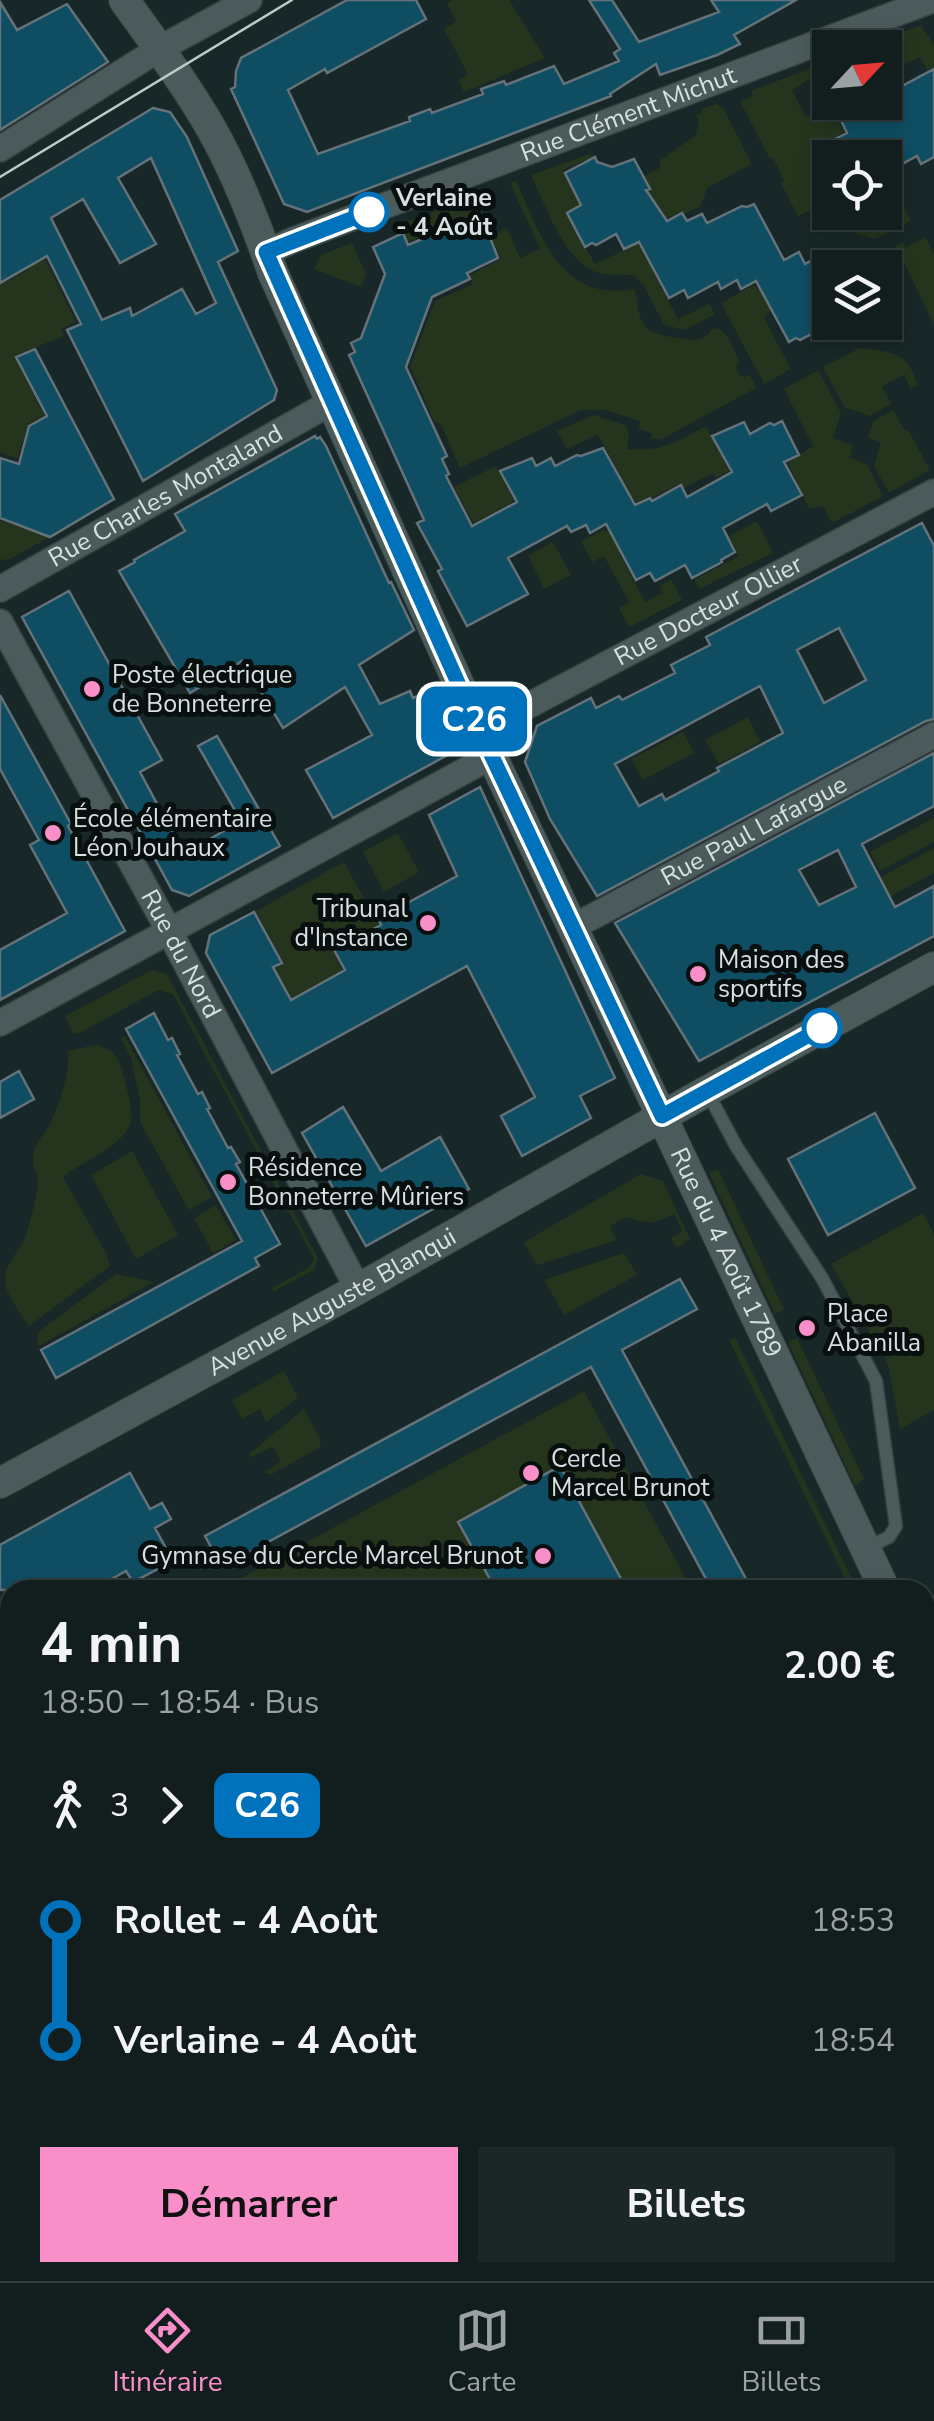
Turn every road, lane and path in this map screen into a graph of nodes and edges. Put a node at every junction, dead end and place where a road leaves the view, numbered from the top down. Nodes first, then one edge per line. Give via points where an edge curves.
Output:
1 (124, 0) edge
2 (248, 0) edge
3 (932, 0) edge
4 (159, 48) junction
5 (0, 149) edge
6 (266, 252) junction
7 (332, 402) junction
8 (934, 492) edge
9 (0, 589) edge
10 (0, 622) edge
11 (934, 734) edge
12 (486, 744) junction
13 (573, 927) junction
14 (168, 931) junction
15 (934, 967) edge
16 (0, 1023) edge
17 (707, 1091) junction
18 (662, 1116) junction
19 (358, 1288) junction
20 (0, 1483) edge
21 (865, 1549) junction
22 (879, 1580) edge

1 - 4 main road, Rue du 4 Août 1789
2 - 4 street
3 - 6 street, Rue Clément Michut
4 - 5 street
4 - 6 main road, Rue du 4 Août 1789 via 213,132
6 - 7 main road, Rue du 4 Août 1789
7 - 9 street, Rue Charles Montaland
7 - 12 main road, Rue du 4 Août 1789
8 - 12 street, Rue Docteur Ollier
10 - 14 street, Rue du Nord
11 - 13 street, Rue Paul Lafargue
12 - 13 main road, Rue du 4 Août 1789
12 - 14 street, Rue Docteur Ollier
13 - 18 main road, Rue du 4 Août 1789
14 - 16 street, Rue Docteur Ollier
14 - 19 street, Rue du Nord
15 - 17 main road, Avenue Auguste Blanqui
17 - 18 main road, Avenue Auguste Blanqui
17 - 21 lane via 822,1278 876,1381 896,1526
18 - 19 main road, Avenue Auguste Blanqui
18 - 21 main road, Rue du 4 Août 1789
19 - 20 main road, Avenue Auguste Blanqui
21 - 22 main road, Rue du 4 Août 1789

